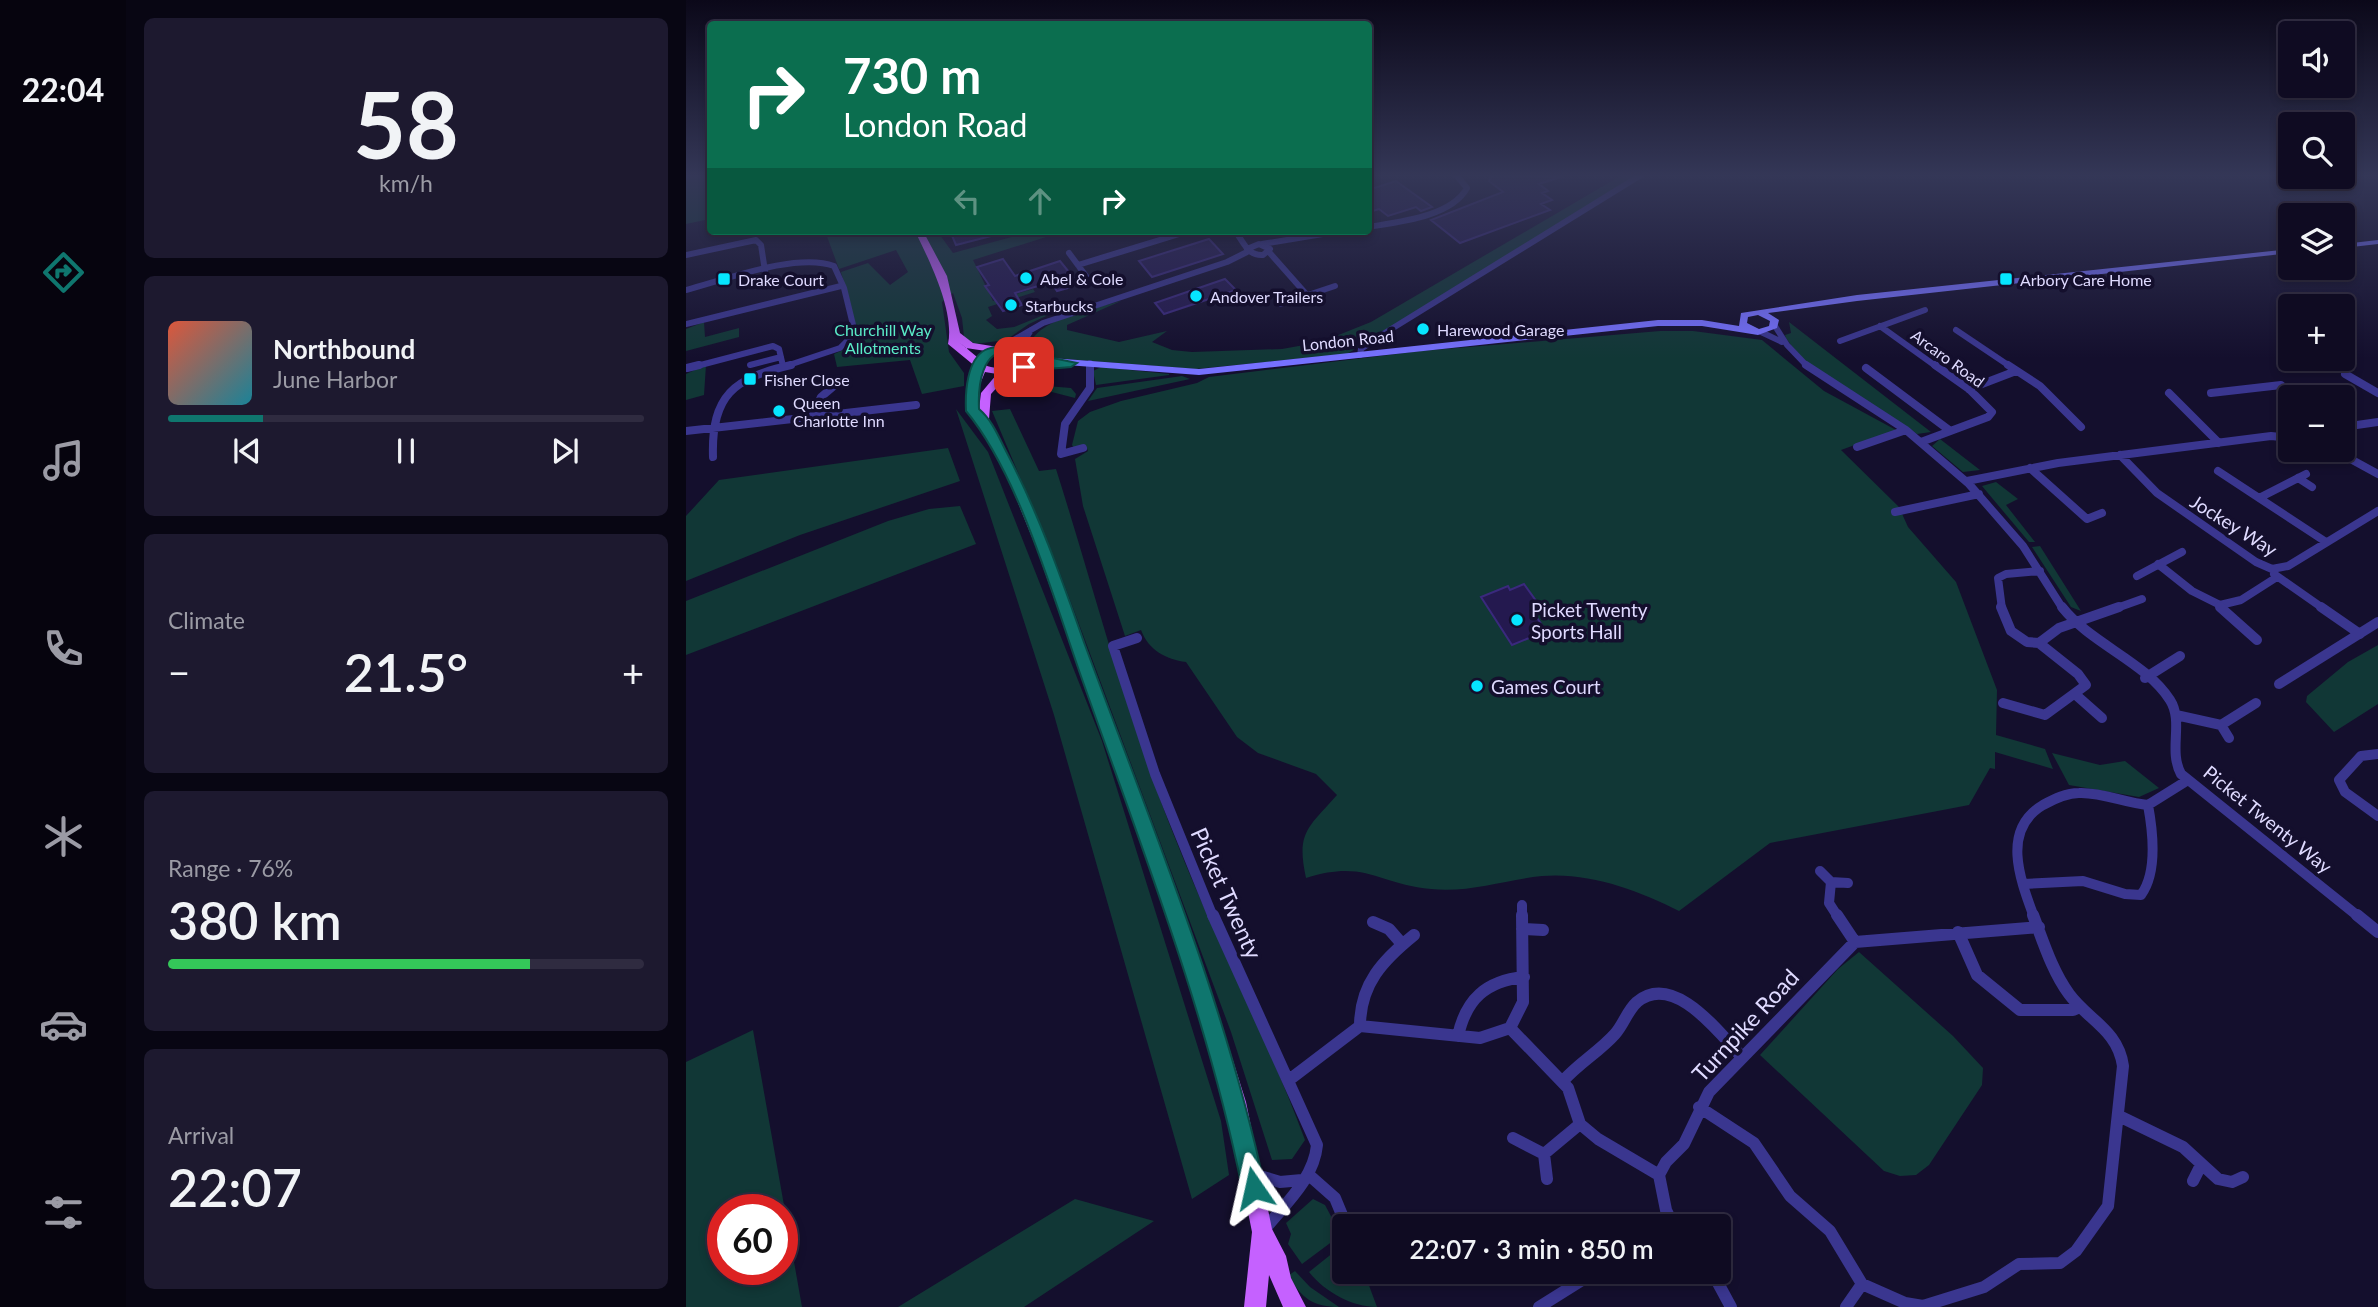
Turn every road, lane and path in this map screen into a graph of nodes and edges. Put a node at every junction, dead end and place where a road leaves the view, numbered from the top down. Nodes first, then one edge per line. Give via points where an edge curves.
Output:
1 (922, 236) edge
2 (1173, 236) edge
3 (1240, 236) edge
4 (1309, 236) edge
5 (1542, 236) edge
6 (1244, 240) junction
7 (1283, 240) junction
8 (2378, 242) edge
9 (1259, 244) junction
10 (2355, 245) edge
11 (1270, 250) junction
12 (2278, 252) edge
13 (1069, 253) dead end
14 (1252, 253) junction
15 (686, 255) edge
16 (1276, 262) junction
17 (1079, 265) junction
18 (765, 271) junction
19 (1086, 276) dead end
20 (841, 286) junction
21 (1335, 286) dead end
22 (686, 290) edge
23 (1307, 295) junction
24 (1282, 304) dead end
25 (1798, 307) junction
26 (1925, 310) dead end
27 (1759, 312) junction
28 (1741, 318) junction
29 (686, 324) edge
30 (1712, 324) junction
31 (1776, 324) junction
32 (1880, 326) junction
33 (1032, 328) junction
34 (1751, 330) junction
35 (1956, 330) dead end
36 (1761, 332) junction
37 (955, 334) junction
38 (1840, 341) dead end
39 (1782, 342) junction
40 (997, 349) junction
41 (1020, 351) junction
42 (1360, 355) junction
43 (781, 357) junction
44 (1071, 363) junction
45 (1090, 363) junction
46 (750, 365) dead end
47 (783, 366) junction
48 (980, 366) junction
49 (687, 368) edge
50 (1009, 368) junction
51 (1866, 368) dead end
52 (2016, 371) junction
53 (2345, 374) dead end
54 (2271, 377) dead end
55 (2280, 385) edge
56 (834, 386) dead end
57 (2278, 386) edge
58 (1969, 389) junction
59 (2169, 393) dead end
60 (2211, 393) dead end
61 (2378, 393) edge
62 (916, 405) dead end
63 (812, 417) junction
64 (983, 419) junction
65 (2378, 422) edge
66 (2355, 425) edge
67 (712, 427) junction
68 (2081, 427) dead end
69 (1906, 430) junction
70 (1949, 430) junction
71 (686, 431) edge
72 (2278, 437) edge
73 (1921, 442) junction
74 (2219, 443) junction
75 (1857, 447) dead end
76 (1083, 449) dead end
77 (2120, 455) junction
78 (713, 457) dead end
79 (2355, 461) edge
80 (2030, 468) junction
81 (2218, 471) dead end
82 (2378, 474) edge
83 (1967, 481) junction
84 (2312, 487) dead end
85 (1979, 494) junction
86 (2259, 498) junction
87 (2378, 511) edge
88 (1895, 512) dead end
89 (2102, 513) dead end
90 (2326, 542) junction
91 (2182, 552) dead end
92 (2158, 564) junction
93 (2040, 571) junction
94 (2274, 573) junction
95 (2137, 576) dead end
96 (2142, 599) dead end
97 (2220, 607) junction
98 (2075, 622) junction
99 (2378, 622) edge
100 (2360, 634) junction
101 (1137, 638) dead end
102 (2257, 640) dead end
103 (2039, 643) junction
104 (2180, 656) dead end
105 (2145, 678) junction
106 (2279, 684) dead end
107 (2076, 695) junction
108 (2003, 703) dead end
109 (2256, 704) dead end
110 (2176, 715) junction
111 (2102, 718) dead end
112 (2221, 725) junction
113 (2229, 738) dead end
114 (2378, 754) edge
115 (2188, 780) junction
116 (2148, 805) junction
117 (2378, 816) edge
118 (1820, 871) dead end
119 (1831, 882) junction
120 (1848, 883) dead end
121 (2024, 884) junction
122 (1522, 905) dead end
123 (1373, 922) dead end
124 (2039, 927) junction
125 (1522, 929) junction
126 (1543, 930) dead end
127 (1958, 932) junction
128 (2378, 932) edge
129 (1414, 935) dead end
130 (1855, 942) junction
131 (1402, 944) junction
132 (1524, 977) junction
133 (2080, 1007) junction
134 (1360, 1026) junction
135 (1510, 1028) junction
136 (1458, 1036) junction
137 (1742, 1057) junction
138 (1289, 1080) junction
139 (1563, 1081) junction
140 (1699, 1107) junction
141 (2119, 1116) junction
142 (1580, 1124) junction
143 (1513, 1138) dead end
144 (1544, 1154) junction
145 (2201, 1165) junction
146 (1251, 1173) junction
147 (1659, 1175) junction
148 (2243, 1177) dead end
149 (1306, 1178) junction
150 (1548, 1178) dead end
151 (2193, 1181) dead end
152 (1342, 1214) edge
153 (1667, 1214) edge
154 (1262, 1232) junction
155 (1576, 1284) edge
156 (1719, 1284) edge
157 (1863, 1284) junction
158 (1255, 1307) edge
159 (1295, 1307) edge
160 (1539, 1307) edge
161 (1731, 1307) edge
162 (1846, 1307) edge

1 - 37 main road via 942,276
2 - 17 street
3 - 6 street
4 - 7 street
5 - 42 street via 1380,336 1361,349
6 - 9 street
6 - 14 street
7 - 9 street
7 - 11 street
8 - 10 main road
9 - 11 street
9 - 14 street
11 - 14 street
11 - 16 street
12 - 25 main road
13 - 17 street
14 - 16 street
14 - 33 street
15 - 18 street via 756,240
16 - 23 street
17 - 19 street
18 - 20 street via 826,262 836,268
18 - 22 street
20 - 29 street
20 - 47 street via 855,333 853,341 838,351
21 - 23 street
23 - 24 street
25 - 27 main road, London Road
25 - 31 main road
26 - 32 street, Arcaro Road
27 - 28 main road, London Road
27 - 31 main road
28 - 30 main road, London Road
28 - 34 main road
30 - 34 main road, London Road
30 - 42 main road, London Road via 1658,323
31 - 36 main road
31 - 39 street
32 - 38 street, Arcaro Road
32 - 58 street, Arcaro Road
33 - 40 street
33 - 41 street
34 - 36 main road, London Road
35 - 52 street
36 - 39 street
37 - 40 main road via 970,346
37 - 48 main road via 955,347
39 - 69 street via 1819,377
40 - 41 main road
40 - 48 main road via 983,357
41 - 44 main road, London Road
41 - 50 main road via 1019,362
42 - 45 main road, London Road via 1194,372
43 - 46 street
43 - 47 street
43 - 49 street via 778,348 769,346
44 - 45 main road, London Road
44 - 50 main road, London Road
45 - 76 street via 1090,388 1067,418 1061,454
47 - 67 street via 744,379 727,397
48 - 50 main road via 992,371
48 - 64 main road via 971,405
50 - 64 main road via 986,393
51 - 70 street
52 - 58 street
52 - 68 street via 2050,394
53 - 61 street
54 - 55 street
56 - 63 street via 821,397
57 - 60 street
58 - 70 street, Arcaro Road via 1992,414
59 - 74 street
62 - 63 street
63 - 67 street
64 - 146 main road via 1035,528 1195,970 1223,1054
65 - 66 street
67 - 71 street
67 - 78 street
69 - 73 street
69 - 75 street
70 - 73 street, Arcaro Road
72 - 74 street
73 - 83 street
74 - 77 street
77 - 80 street
77 - 94 street, Jockey Way via 2157,493
79 - 82 street
80 - 83 street
80 - 89 street via 2087,519
81 - 86 street
83 - 85 street
84 - 86 street via 2302,476
85 - 88 street
85 - 93 street
86 - 90 street
87 - 90 street, Jockey Way
90 - 94 street, Jockey Way
91 - 92 street
92 - 95 street
92 - 97 street
93 - 98 street
93 - 103 street via 1998,578 2008,627 2021,639
94 - 97 street via 2230,605
94 - 100 street
96 - 98 street
97 - 102 street
98 - 103 street
98 - 105 street
99 - 100 street
100 - 106 street
101 - 138 street, Picket Twenty via 1113,646 1130,707 1171,818
103 - 107 street via 2083,679 2086,685
104 - 105 street
105 - 110 street via 2168,698
107 - 108 street via 2045,715
107 - 111 street
109 - 112 street
110 - 112 street
110 - 115 street, Picket Twenty Way via 2174,763
112 - 113 street, Picket Twenty Way
114 - 117 street via 2361,756 2339,780 2345,792
115 - 116 street
115 - 128 street, Picket Twenty Way
116 - 121 street via 2078,793 2036,810 2021,825 2015,841
116 - 121 street via 2152,836 2148,885 2141,895 2083,881
118 - 119 street
119 - 120 street
119 - 130 street via 1829,903
121 - 124 street
122 - 125 street
123 - 131 street via 1389,929
124 - 127 street
124 - 133 street via 2061,980
125 - 126 street
125 - 132 street
127 - 130 street
127 - 133 street via 1977,975 2020,1010
129 - 131 street
130 - 137 street, Turnpike Road
131 - 134 street via 1367,983
132 - 135 street via 1522,1008
132 - 136 street via 1498,980 1476,993 1463,1011
133 - 141 street via 2106,1029 2121,1055
134 - 136 street
134 - 138 street
135 - 136 street via 1487,1037
135 - 139 street
137 - 139 street via 1688,1001 1648,996 1637,1002 1616,1033
137 - 140 street, Turnpike Road
138 - 149 street, Picket Twenty via 1317,1145 1317,1158
139 - 142 street
140 - 147 street, Turnpike Road via 1684,1144
140 - 157 street via 1754,1143 1790,1196 1830,1231
141 - 145 street via 2177,1143
141 - 157 street via 2106,1212 2065,1260 2019,1264 1984,1287 1936,1305 1905,1303
142 - 144 street
142 - 147 street
143 - 144 street
144 - 150 street
145 - 148 street via 2223,1181
145 - 151 street
146 - 149 street via 1280,1182
146 - 154 main road
147 - 153 street
149 - 152 street via 1335,1198
149 - 154 street
154 - 158 main road
154 - 159 main road
155 - 160 street
156 - 161 street
157 - 162 street

